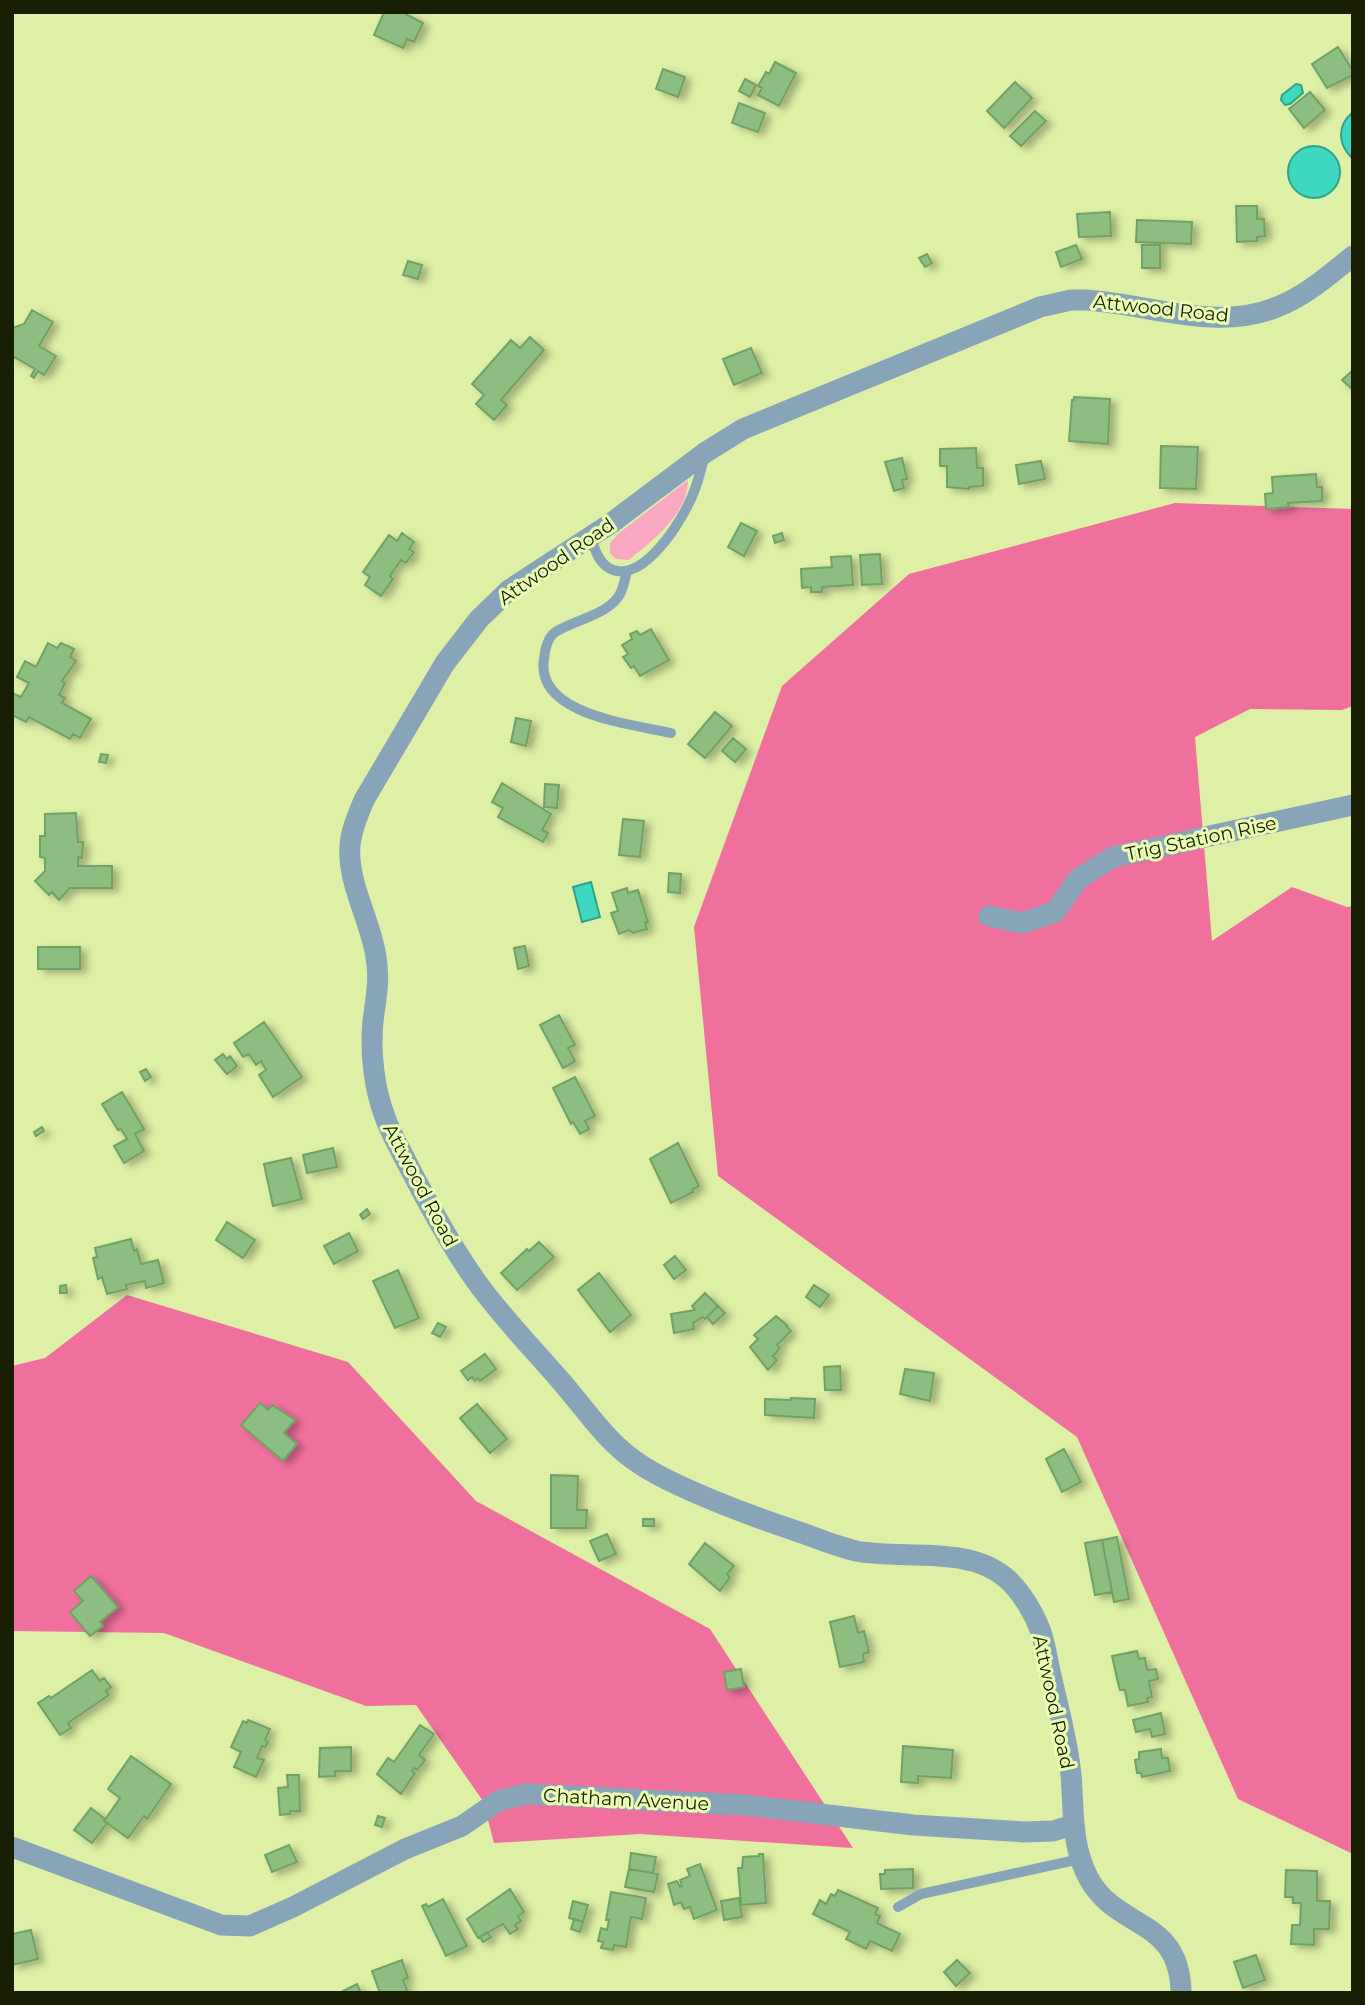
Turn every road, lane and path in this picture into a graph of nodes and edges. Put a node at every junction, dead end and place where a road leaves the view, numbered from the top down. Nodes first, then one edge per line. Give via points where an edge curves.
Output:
1 (1353, 256) edge
2 (706, 452) junction
3 (590, 537) junction
4 (627, 571) junction
5 (671, 733) dead end
6 (1353, 805) edge
7 (989, 916) dead end
8 (1073, 1825) junction
9 (12, 1847) edge
10 (1080, 1859) junction
11 (898, 1908) dead end
12 (1181, 1993) edge

1 - 2 street, Attwood Road via 1296,298 1245,316 1199,316 1086,300 1040,307 773,415
2 - 3 street, Attwood Road
2 - 4 lane via 681,519 652,556
3 - 4 lane via 607,567
3 - 8 street, Attwood Road via 509,590 469,631 427,693 355,822 349,848 374,941 379,979 371,1056 384,1117 478,1284 622,1453 659,1475 762,1520 853,1550 961,1558 1005,1577 1025,1601 1041,1633 1067,1749
4 - 5 lane via 620,594 605,608 555,632 546,645 543,663 548,686 561,700 586,712
6 - 7 street, Trig Station Rise via 1113,858 1078,878 1055,912 1022,923
8 - 9 street, Chatham Avenue via 1025,1832 913,1825 746,1805 526,1794 498,1801 462,1826 405,1849 250,1926 221,1925
8 - 10 street, Attwood Road
10 - 11 lane via 921,1894
10 - 12 street, Attwood Road via 1089,1879 1111,1905 1162,1939 1173,1952

